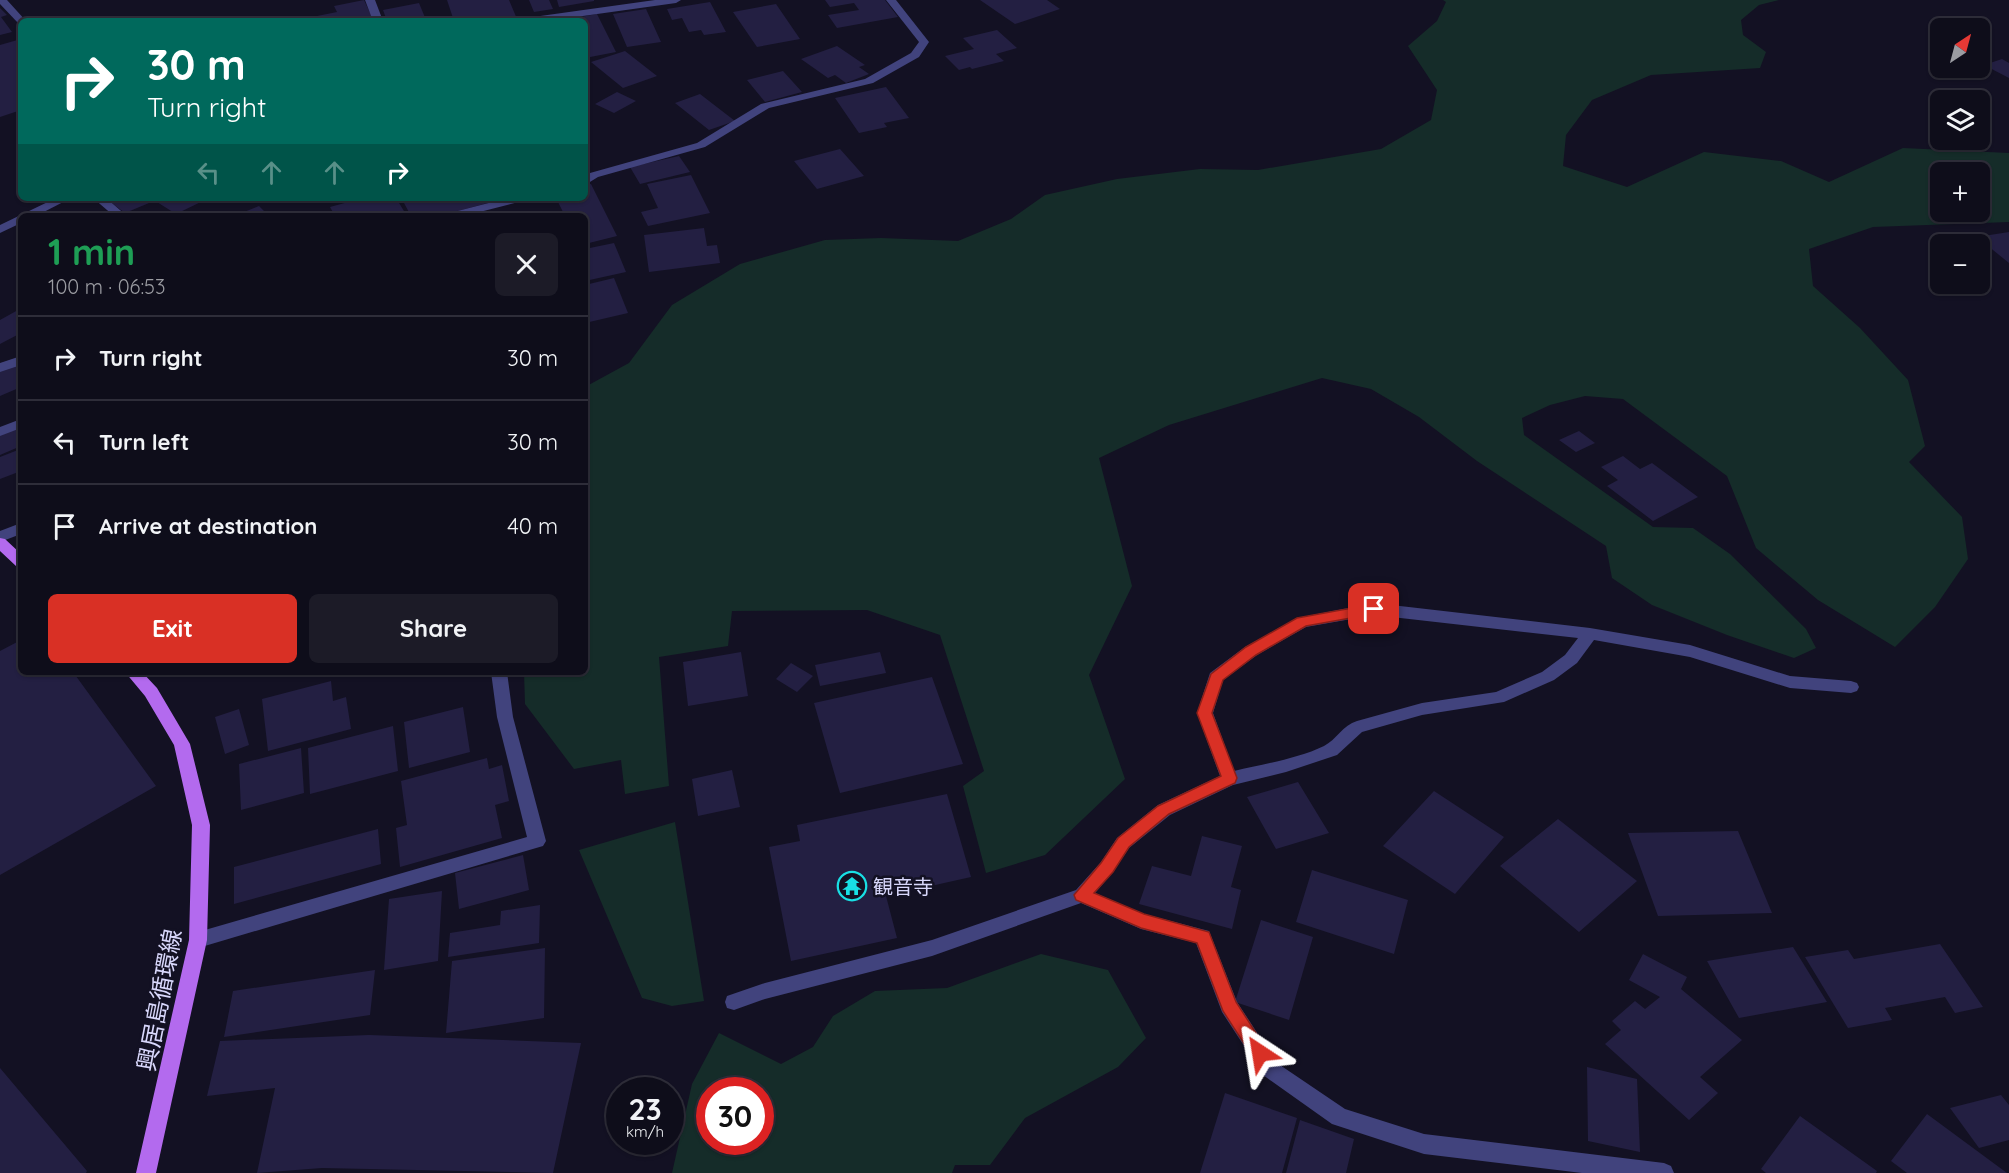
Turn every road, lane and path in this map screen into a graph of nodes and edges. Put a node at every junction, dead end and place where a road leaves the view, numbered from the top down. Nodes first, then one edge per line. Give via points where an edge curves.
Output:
1 (2, 0) edge
2 (370, 0) edge
3 (676, 0) edge
4 (891, 0) edge
5 (18, 18) edge
6 (377, 18) edge
7 (547, 18) edge
8 (588, 180) edge
9 (59, 201) edge
10 (103, 201) edge
11 (510, 201) edge
12 (33, 213) edge
13 (117, 213) edge
14 (462, 213) edge
15 (18, 220) edge
16 (0, 229) edge
17 (18, 361) edge
18 (0, 368) edge
19 (18, 424) edge
20 (0, 432) edge
21 (18, 529) edge
22 (0, 537) edge
23 (0, 543) edge
24 (18, 559) edge
25 (1590, 634) junction
26 (136, 675) edge
27 (499, 675) edge
28 (1851, 687) dead end
29 (1229, 778) junction
30 (1082, 895) junction
31 (198, 940) junction
32 (734, 1002) dead end
33 (146, 1173) edge
34 (1664, 1173) edge

1 - 5 street
2 - 6 street
3 - 7 street
4 - 8 street via 924,42 921,52 880,71 869,81 765,106 700,145
9 - 12 street
10 - 13 street
11 - 14 street
15 - 16 street
17 - 18 street
19 - 20 street
21 - 22 street
23 - 24 main road
25 - 28 street via 1690,651 1790,682
25 - 29 street via 1571,658 1548,676 1498,698 1422,709 1357,727 1331,750
25 - 29 street via 1374,609 1302,622 1251,651 1216,677 1205,713
26 - 31 main road, 興居島循環線 via 151,692 182,744 201,825
27 - 31 street via 505,717 537,841
29 - 30 street via 1164,810 1123,843
30 - 32 street via 932,948
30 - 34 street via 1141,921 1203,937 1229,1006 1270,1069 1339,1117 1424,1144
31 - 33 main road, 興居島循環線

